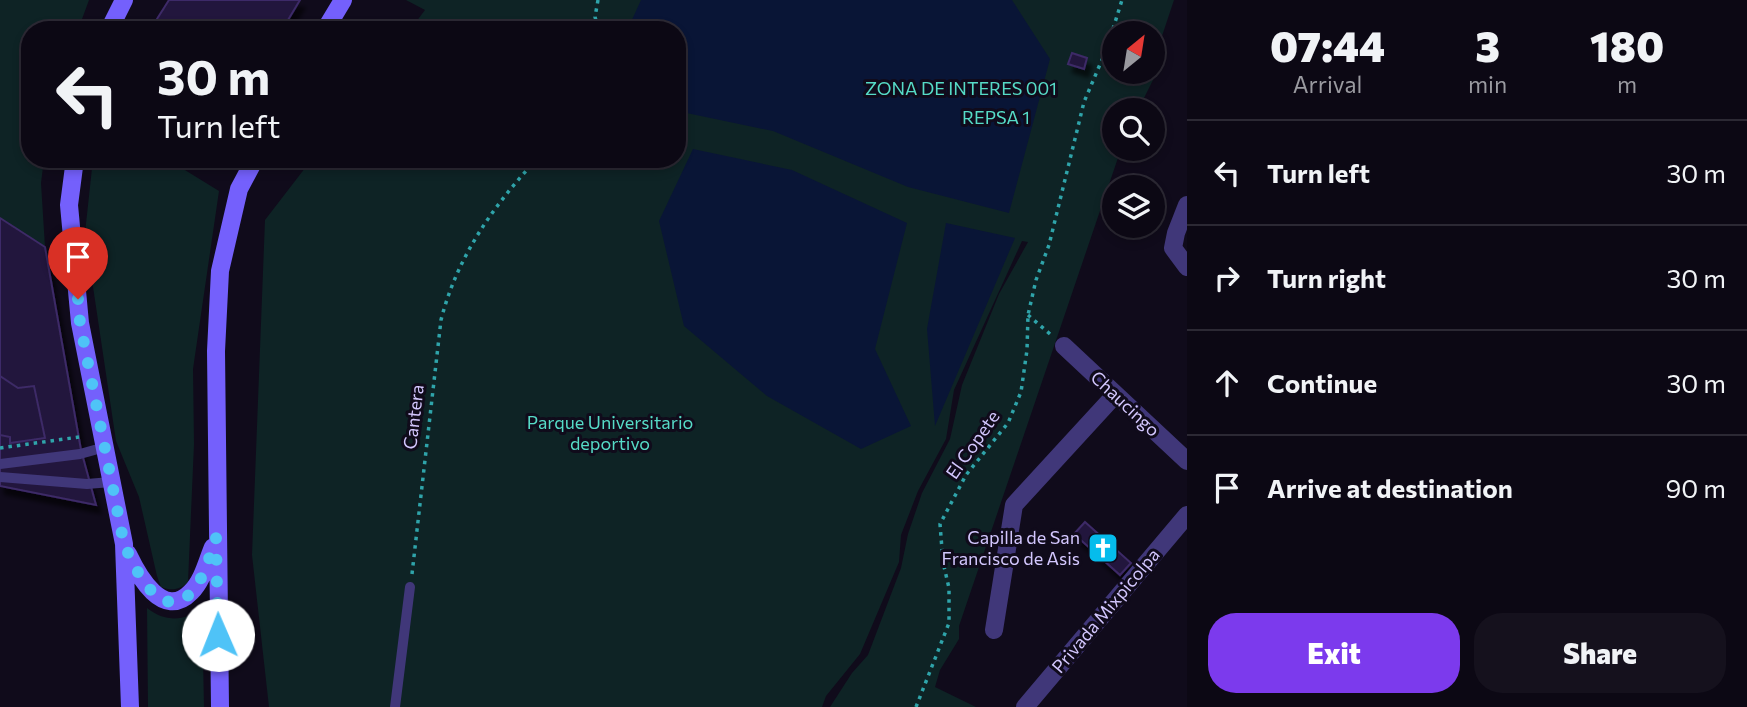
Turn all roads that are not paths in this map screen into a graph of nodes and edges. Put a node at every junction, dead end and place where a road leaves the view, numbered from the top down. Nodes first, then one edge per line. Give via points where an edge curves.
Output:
1 (124, 0) edge
2 (343, 0) edge
3 (114, 21) edge
4 (331, 21) edge
5 (74, 168) edge
6 (250, 168) edge
7 (1187, 205) edge
8 (1187, 267) edge
9 (1064, 346) road end
10 (1115, 395) junction
11 (105, 447) junction
12 (1187, 461) edge
13 (0, 464) edge
14 (0, 477) edge
15 (111, 482) junction
16 (1187, 514) edge
17 (216, 538) junction
18 (124, 544) junction
19 (410, 587) road end
20 (994, 630) dead end
21 (130, 707) edge
22 (220, 707) edge
23 (395, 707) edge
24 (1025, 707) edge

1 - 3 main road
2 - 4 main road
5 - 11 main road via 69,205 80,323
6 - 17 main road via 239,189 220,271
7 - 8 street via 1173,248
9 - 10 street, Chaucingo
10 - 12 street, Chaucingo
10 - 20 street via 1014,505
11 - 13 lane
11 - 15 main road
14 - 15 lane
15 - 18 main road
16 - 24 street, Privada Mixpicolpa
17 - 18 main road via 195,587 172,601 151,591
17 - 22 main road
18 - 21 main road
19 - 23 lane

